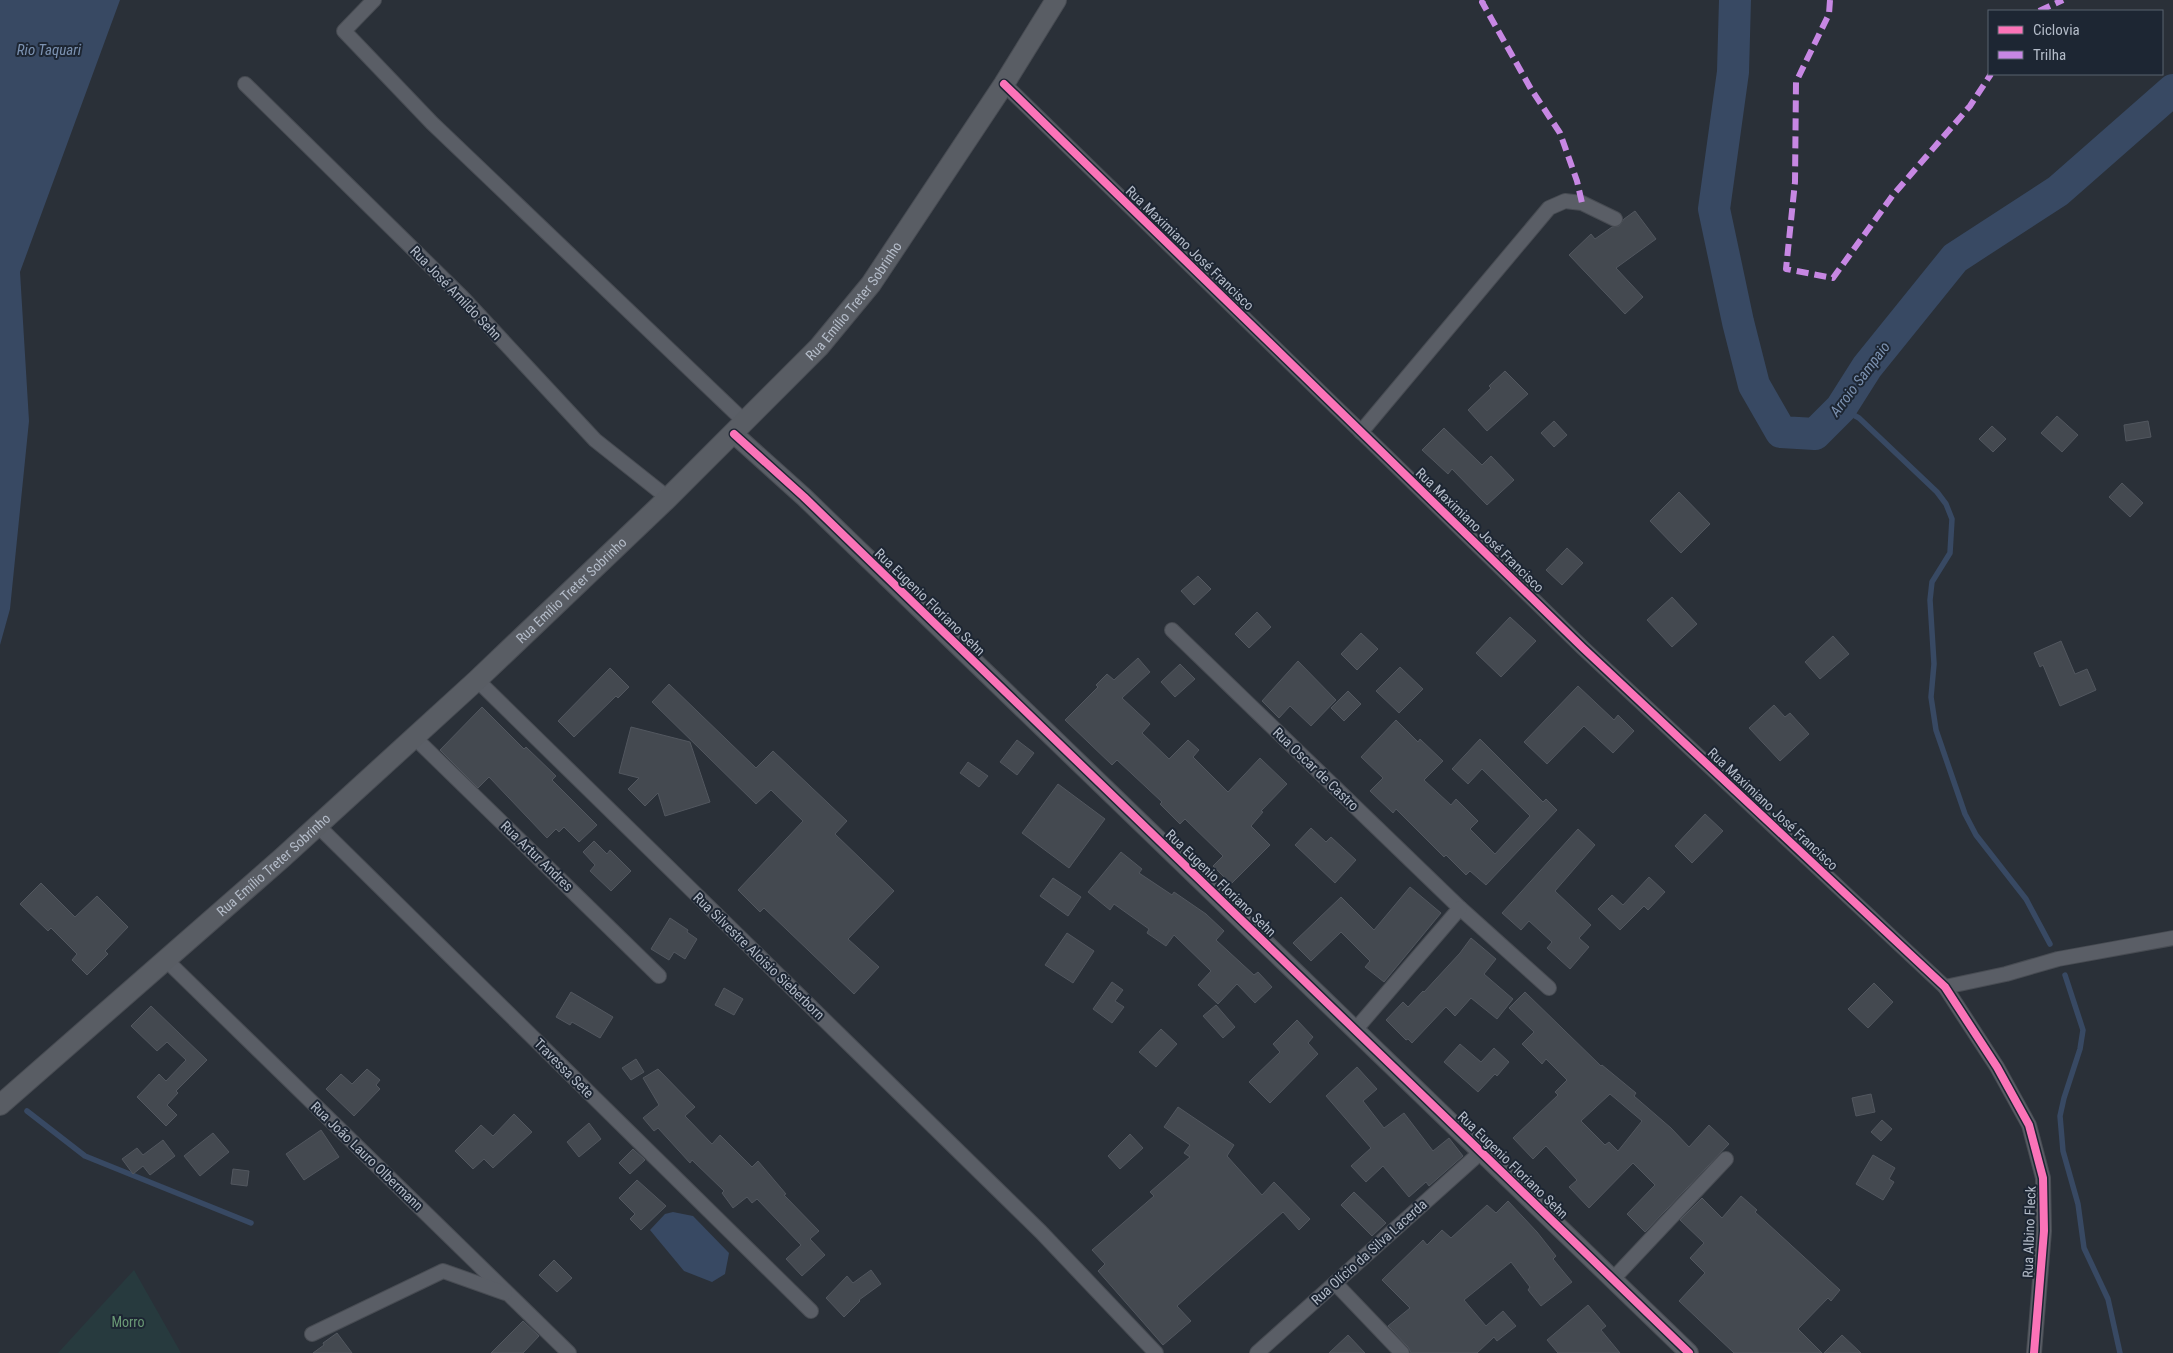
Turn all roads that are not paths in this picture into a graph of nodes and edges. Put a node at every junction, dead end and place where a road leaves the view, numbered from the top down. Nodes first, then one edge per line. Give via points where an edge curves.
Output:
1 (374, 0) edge
2 (1056, 0) edge
3 (245, 84) dead end
4 (1004, 84) junction
5 (1615, 218) dead end
6 (740, 428) junction
7 (1361, 432) junction
8 (668, 498) junction
9 (1172, 630) dead end
10 (477, 680) junction
11 (414, 737) junction
12 (317, 825) junction
13 (1460, 908) junction
14 (2173, 938) edge
15 (165, 959) junction
16 (659, 976) dead end
17 (1549, 988) dead end
18 (1945, 988) junction
19 (1356, 1029) junction
20 (0, 1105) edge
21 (1481, 1152) junction
22 (1726, 1159) dead end
23 (1613, 1279) junction
24 (1335, 1283) junction
25 (511, 1295) junction
26 (811, 1311) dead end
27 (312, 1334) dead end
28 (569, 1353) edge
29 (1156, 1353) edge
30 (1257, 1353) edge
31 (1402, 1353) edge
32 (1689, 1353) edge
33 (2034, 1353) edge

1 - 6 street via 344,30 432,123
2 - 4 main road, Rua Emílio Treter Sobrinho
3 - 8 street, Rua José Arnildo Sehn via 462,298 595,440
4 - 6 main road, Rua Emílio Treter Sobrinho via 871,284 819,346
4 - 7 street, Rua Maximiano José Francisco
5 - 7 street via 1582,203 1565,201 1549,208
6 - 8 main road, Rua Emílio Treter Sobrinho
6 - 19 street, Rua Eugenio Floriano Sehn via 804,497
7 - 18 street, Rua Maximiano José Francisco via 1590,654
8 - 10 main road, Rua Emílio Treter Sobrinho
9 - 13 street, Rua Oscar de Castro
10 - 11 main road, Rua Emílio Treter Sobrinho
10 - 29 street, Rua Silvestre Aloisio Sieberborn via 1041,1232
11 - 12 main road, Rua Emílio Treter Sobrinho
11 - 16 street, Rua Artur Andres
12 - 15 main road, Rua Emílio Treter Sobrinho
12 - 26 street, Travessa Sete
13 - 17 street, Rua Oscar de Castro
13 - 19 street
14 - 18 street via 2058,959
15 - 20 main road, Rua Emílio Treter Sobrinho
15 - 25 street, Rua João Lauro Olbermann
18 - 33 street, Rua Albino Fleck via 1997,1067 2029,1124 2043,1178 2044,1231
19 - 21 street, Rua Eugenio Floriano Sehn
21 - 23 street, Rua Eugenio Floriano Sehn
21 - 24 street, Rua Olício da Silva Lacerda
22 - 23 street
23 - 32 street, Rua Eugenio Floriano Sehn
24 - 30 street, Rua Olício da Silva Lacerda
24 - 31 street
25 - 27 street via 443,1271
25 - 28 street, Rua João Lauro Olbermann

